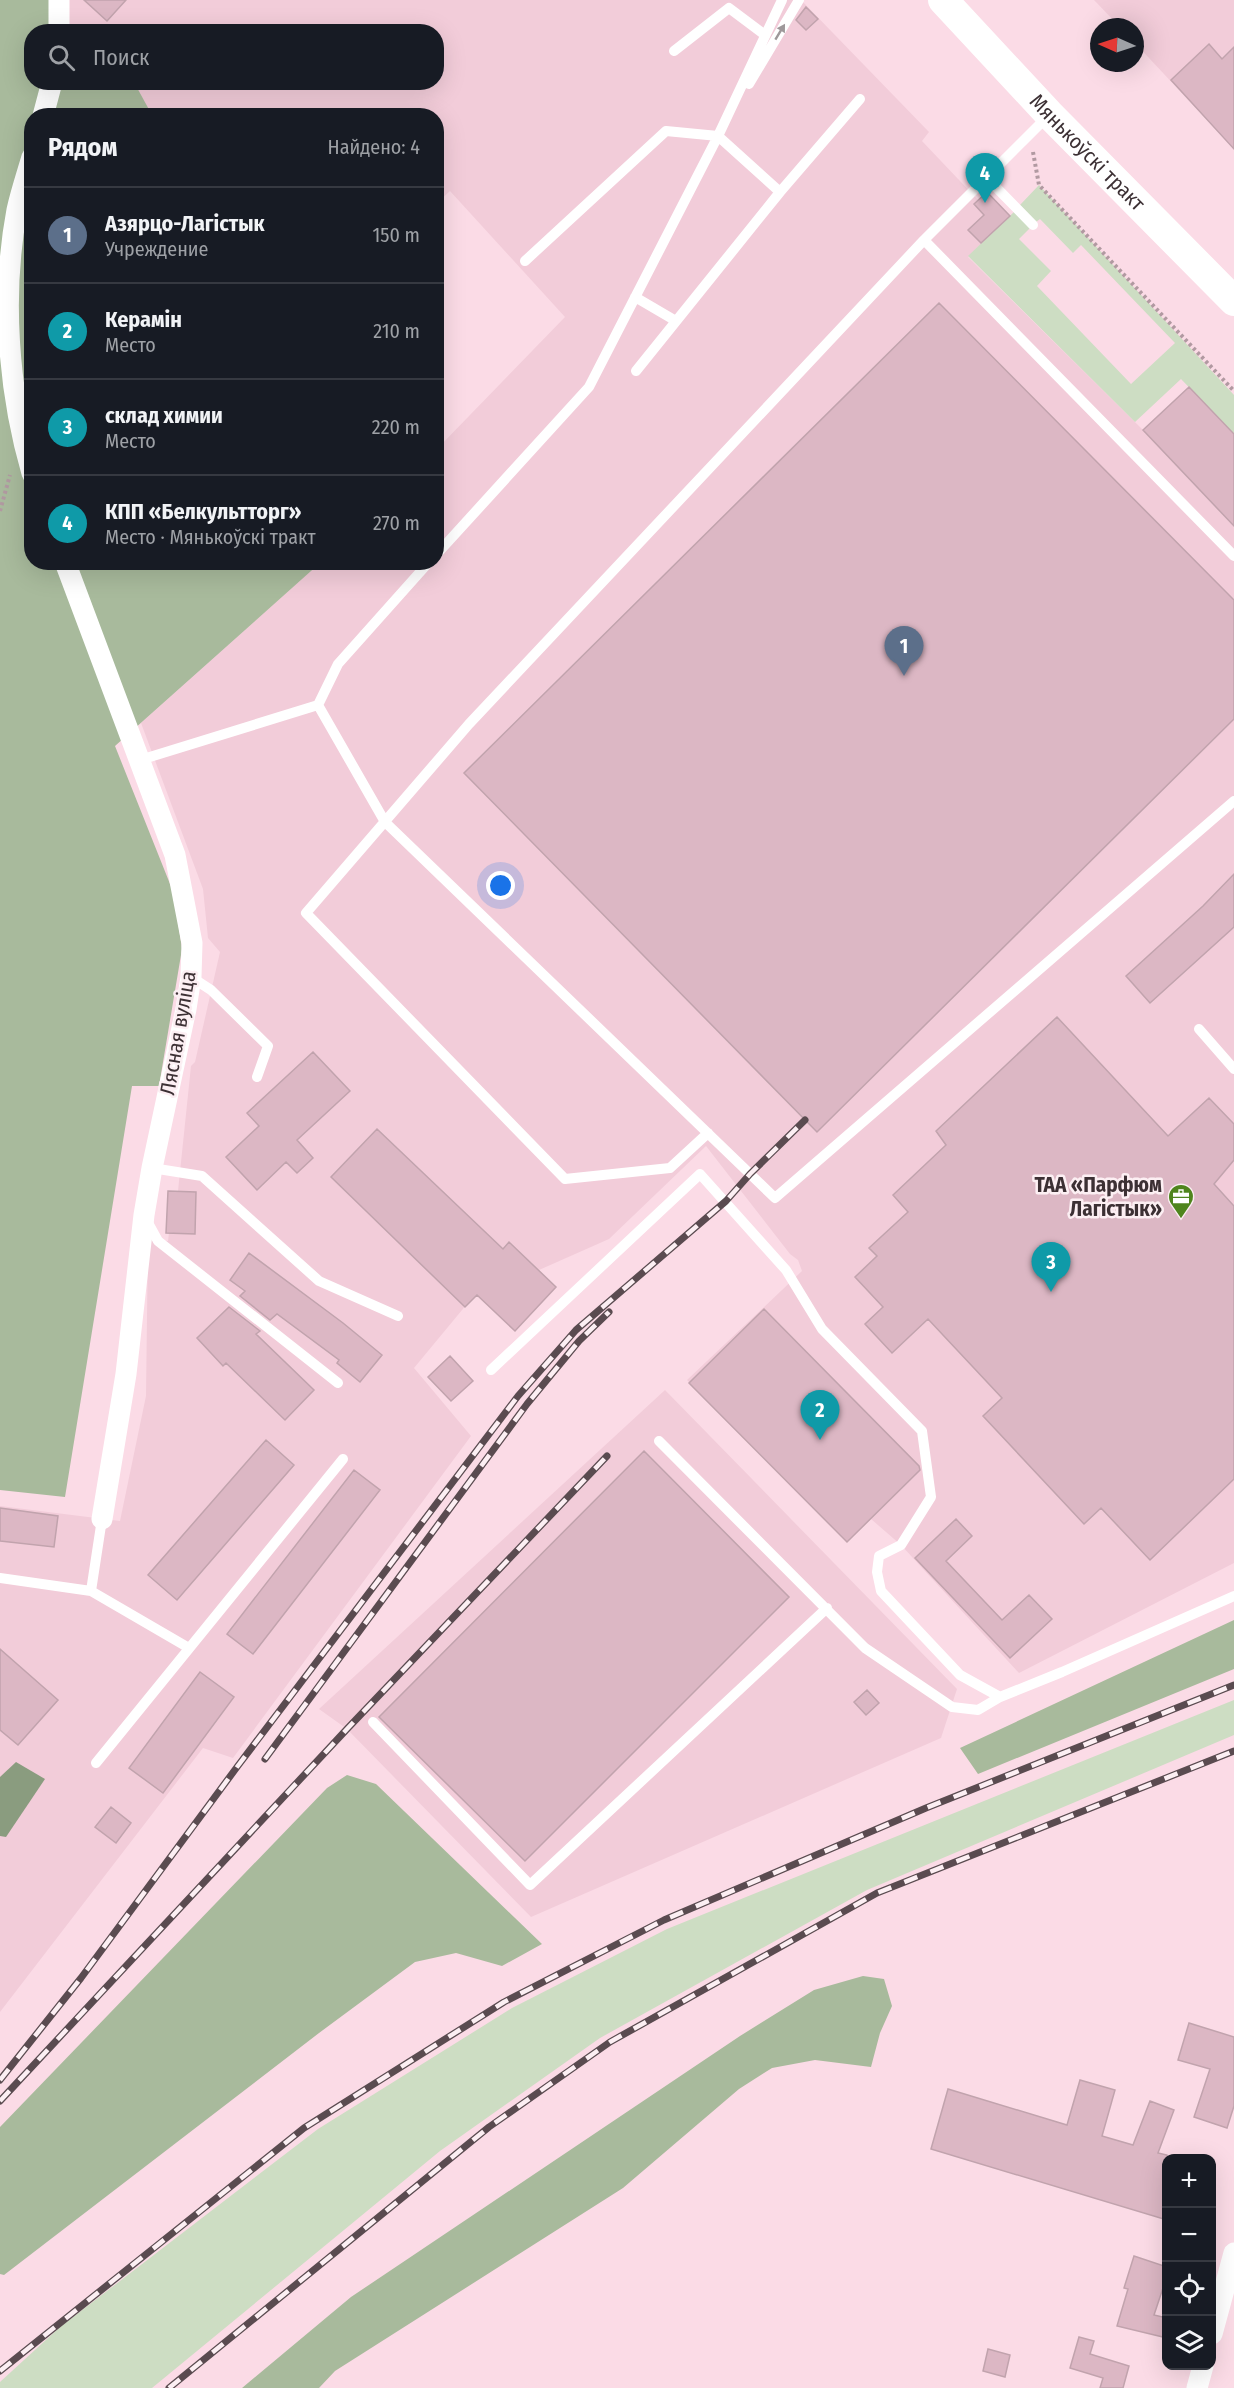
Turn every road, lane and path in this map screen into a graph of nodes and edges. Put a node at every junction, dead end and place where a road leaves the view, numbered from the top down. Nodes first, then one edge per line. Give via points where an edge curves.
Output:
1 (59, 0) edge
2 (782, 0) edge
3 (799, 0) edge
4 (943, 0) edge
5 (59, 24) edge
6 (765, 35) junction
7 (674, 51) dead end
8 (50, 90) edge
9 (860, 99) dead end
10 (45, 108) edge
11 (1039, 124) junction
12 (718, 136) junction
13 (986, 177) junction
14 (24, 185) edge
15 (780, 192) junction
16 (1034, 225) dead end
17 (924, 240) junction
18 (525, 261) dead end
19 (635, 297) junction
20 (1234, 301) edge
21 (676, 321) junction
22 (636, 371) dead end
23 (1234, 391) edge
24 (24, 447) edge
25 (444, 546) edge
26 (1234, 556) edge
27 (68, 570) edge
28 (422, 570) edge
29 (318, 705) junction
30 (140, 760) junction
31 (1234, 801) edge
32 (385, 822) junction
33 (191, 977) junction
34 (1200, 1029) dead end
35 (1234, 1069) edge
36 (257, 1077) dead end
37 (708, 1133) junction
38 (152, 1168) junction
39 (144, 1215) junction
40 (398, 1316) dead end
41 (491, 1370) dead end
42 (338, 1383) dead end
43 (659, 1441) dead end
44 (344, 1459) dead end
45 (102, 1520) joint
46 (0, 1578) edge
47 (91, 1591) junction
48 (1234, 1596) edge
49 (827, 1608) junction
50 (189, 1648) junction
51 (1000, 1697) junction
52 (373, 1722) dead end
53 (96, 1763) dead end
54 (1234, 2253) edge
55 (1216, 2319) edge
56 (1202, 2370) edge
57 (1197, 2388) edge

1 - 5 street
2 - 6 lane
12 -> 3 lane
4 - 11 street, Мянькоўскі тракт
6 - 7 lane via 729,8
6 - 12 lane
8 - 10 street
9 - 15 lane
11 - 13 lane
11 - 20 street, Мянькоўскі тракт
11 - 23 path via 1039,185
12 - 15 lane
12 - 18 lane via 666,131
12 - 19 lane
13 - 16 lane
13 - 17 lane
14 - 24 street via 10,271 9,324
15 - 21 lane
17 - 26 lane
17 - 32 lane via 469,724
19 - 21 lane
19 - 25 lane via 589,387
21 - 22 lane
27 - 30 street, Лясная вуліца
28 - 29 lane via 338,664
29 - 30 lane
29 - 32 lane
30 - 33 street, Лясная вуліца via 175,855 192,943
31 - 37 lane via 775,1198
32 - 37 lane
32 - 37 lane via 306,913 565,1179 670,1168
33 - 36 lane via 211,990 268,1046
33 - 38 street, Лясная вуліца
34 - 35 lane
38 - 39 street, Лясная вуліца
38 - 40 lane via 202,1176 319,1281
39 - 42 lane via 158,1241
39 - 45 street, Лясная вуліца via 126,1374
41 - 51 lane via 700,1174 786,1270 822,1329 922,1431 931,1497 901,1545 879,1556 881,1591 960,1675
43 - 49 lane
44 - 50 lane
45 - 47 lane
46 - 47 lane
47 - 50 lane
48 - 51 lane
49 - 51 lane via 865,1648 952,1707 978,1710
49 - 52 lane via 530,1885
50 - 53 lane
54 - 55 street
56 - 57 street

